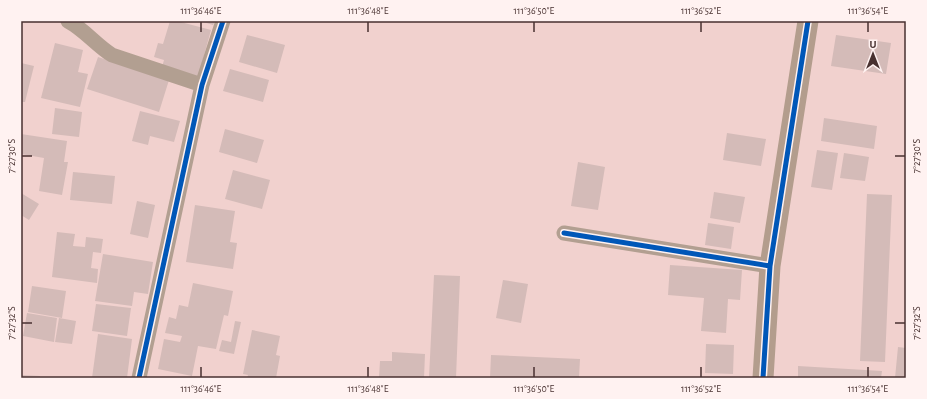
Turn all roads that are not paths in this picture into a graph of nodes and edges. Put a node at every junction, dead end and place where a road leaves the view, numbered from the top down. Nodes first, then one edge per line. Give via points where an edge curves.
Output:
1 (68, 21) edge
2 (223, 21) edge
3 (808, 21) edge
4 (202, 85) junction
5 (564, 233) dead end
6 (770, 266) junction
7 (140, 378) edge
8 (763, 378) edge

1 - 4 street via 78,26 112,56
2 - 4 street
3 - 6 street
4 - 7 street
5 - 6 street
6 - 8 street

